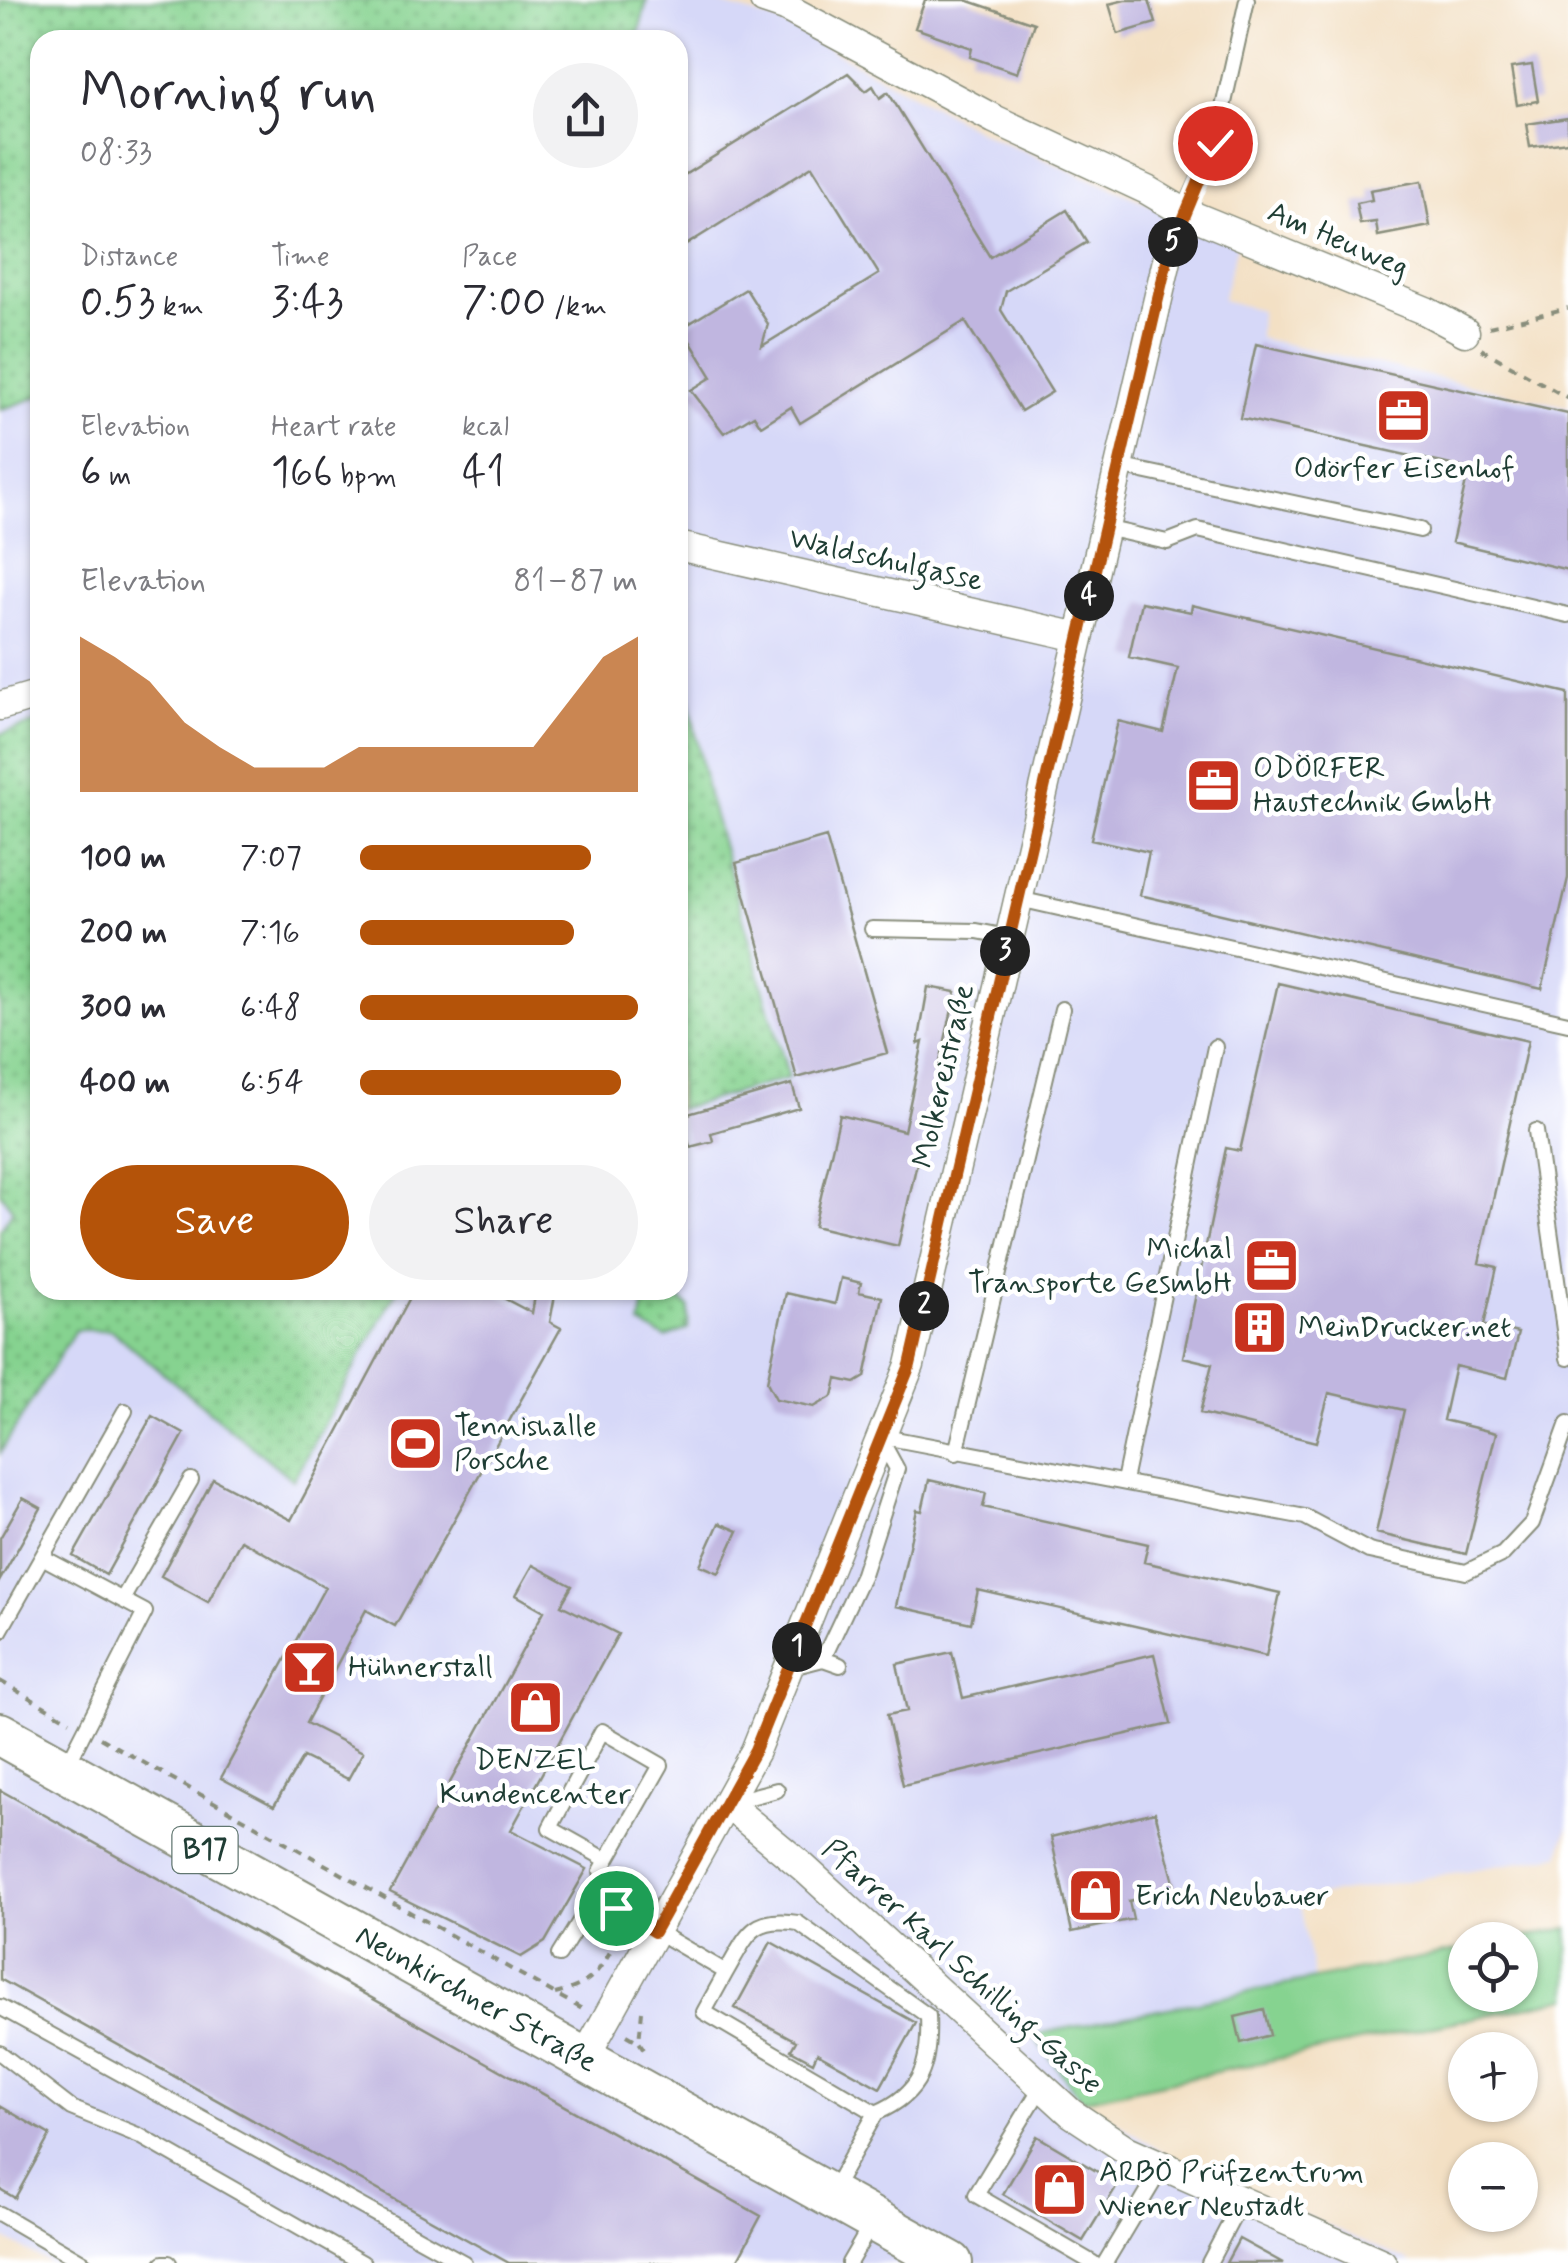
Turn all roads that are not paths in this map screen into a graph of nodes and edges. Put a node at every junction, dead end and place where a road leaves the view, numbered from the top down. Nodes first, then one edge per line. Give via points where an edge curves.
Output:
1 (1247, 0) edge
2 (779, 2) edge
3 (1184, 212) junction
4 (1464, 332) road end
5 (1119, 466) junction
6 (1105, 528) junction
7 (1420, 530) dead end
8 (688, 548) edge
9 (1568, 615) edge
10 (1080, 637) junction
11 (30, 697) edge
12 (0, 706) edge
13 (1019, 899) junction
14 (872, 930) dead end
15 (1008, 938) junction
16 (1062, 1008) dead end
17 (1568, 1023) edge
18 (1215, 1047) dead end
19 (1536, 1131) dead end
20 (1568, 1358) edge
21 (124, 1412) dead end
22 (1568, 1424) edge
23 (878, 1436) junction
24 (956, 1453) junction
25 (191, 1480) dead end
26 (1124, 1482) junction
27 (42, 1557) junction
28 (122, 1600) junction
29 (0, 1631) edge
30 (823, 1659) junction
31 (840, 1665) dead end
32 (788, 1668) junction
33 (0, 1734) edge
34 (64, 1770) junction
35 (777, 1790) dead end
36 (726, 1803) junction
37 (607, 1860) junction
38 (606, 1893) junction
39 (642, 1925) junction
40 (559, 1955) dead end
41 (726, 1972) junction
42 (0, 2007) edge
43 (0, 2053) edge
44 (584, 2059) junction
45 (1042, 2086) junction
46 (876, 2113) junction
47 (1163, 2166) junction
48 (829, 2196) junction
49 (1242, 2202) junction
50 (0, 2214) edge
51 (874, 2220) junction
52 (84, 2263) edge
53 (364, 2263) edge
54 (464, 2263) edge
55 (849, 2263) edge
56 (951, 2263) edge
57 (1093, 2263) edge
58 (1105, 2263) edge
59 (1209, 2263) edge
60 (1382, 2263) edge

1 - 3 lane, Molkereistraße via 1215,143
2 - 3 street, Am Heuweg
3 - 4 street, Am Heuweg
3 - 5 street, Molkereistraße
5 - 6 street, Molkereistraße
5 - 7 lane
6 - 9 lane via 1168,542 1198,530
6 - 10 street, Molkereistraße
8 - 10 street, Waldschulgasse
10 - 13 street, Molkereistraße
11 - 12 street
13 - 15 street, Molkereistraße
13 - 17 lane
14 - 15 lane via 978,931
15 - 23 street, Molkereistraße via 910,1365
16 - 24 lane
18 - 26 lane
19 - 20 lane
21 - 27 lane
22 - 26 lane via 1532,1523 1503,1554 1466,1572 1368,1550 1305,1517
23 - 24 lane
23 - 30 lane via 897,1470 863,1574
23 - 32 street, Molkereistraße
24 - 26 lane
25 - 28 lane
27 - 28 lane
27 - 29 lane
28 - 34 lane via 144,1612
30 - 31 lane
30 - 32 lane
32 - 36 street, Molkereistraße
33 - 34 main road, Neunkirchner Straße / B17
34 - 44 main road, Neunkirchner Straße / B17
35 - 36 lane
36 - 39 street, Molkereistraße
36 - 45 street, Pfarrer Karl Schilling-Gasse
37 - 37 lane via 550,1828 602,1731 661,1765
37 - 38 lane via 601,1871
38 - 39 lane
38 - 40 lane via 592,1900
39 - 41 lane
39 - 44 street, Molkereistraße
41 - 46 lane via 704,2012
41 - 46 lane via 751,1930 773,1918 798,1923 928,2016 930,2059 900,2103
42 - 54 lane
43 - 53 lane via 71,2108 140,2136
44 - 48 main road, Neunkirchner Straße / B17
45 - 47 street, Pfarrer Karl Schilling-Gasse via 1071,2113
45 - 57 lane via 976,2195
46 - 48 lane
47 - 49 street, Pfarrer Karl Schilling-Gasse
47 - 58 lane
48 - 51 main road, Neunkirchner Straße / B17
49 - 59 lane
49 - 60 street, Pfarrer Karl Schilling-Gasse
50 - 52 lane
51 - 55 lane
51 - 56 main road, Neunkirchner Straße / B17

